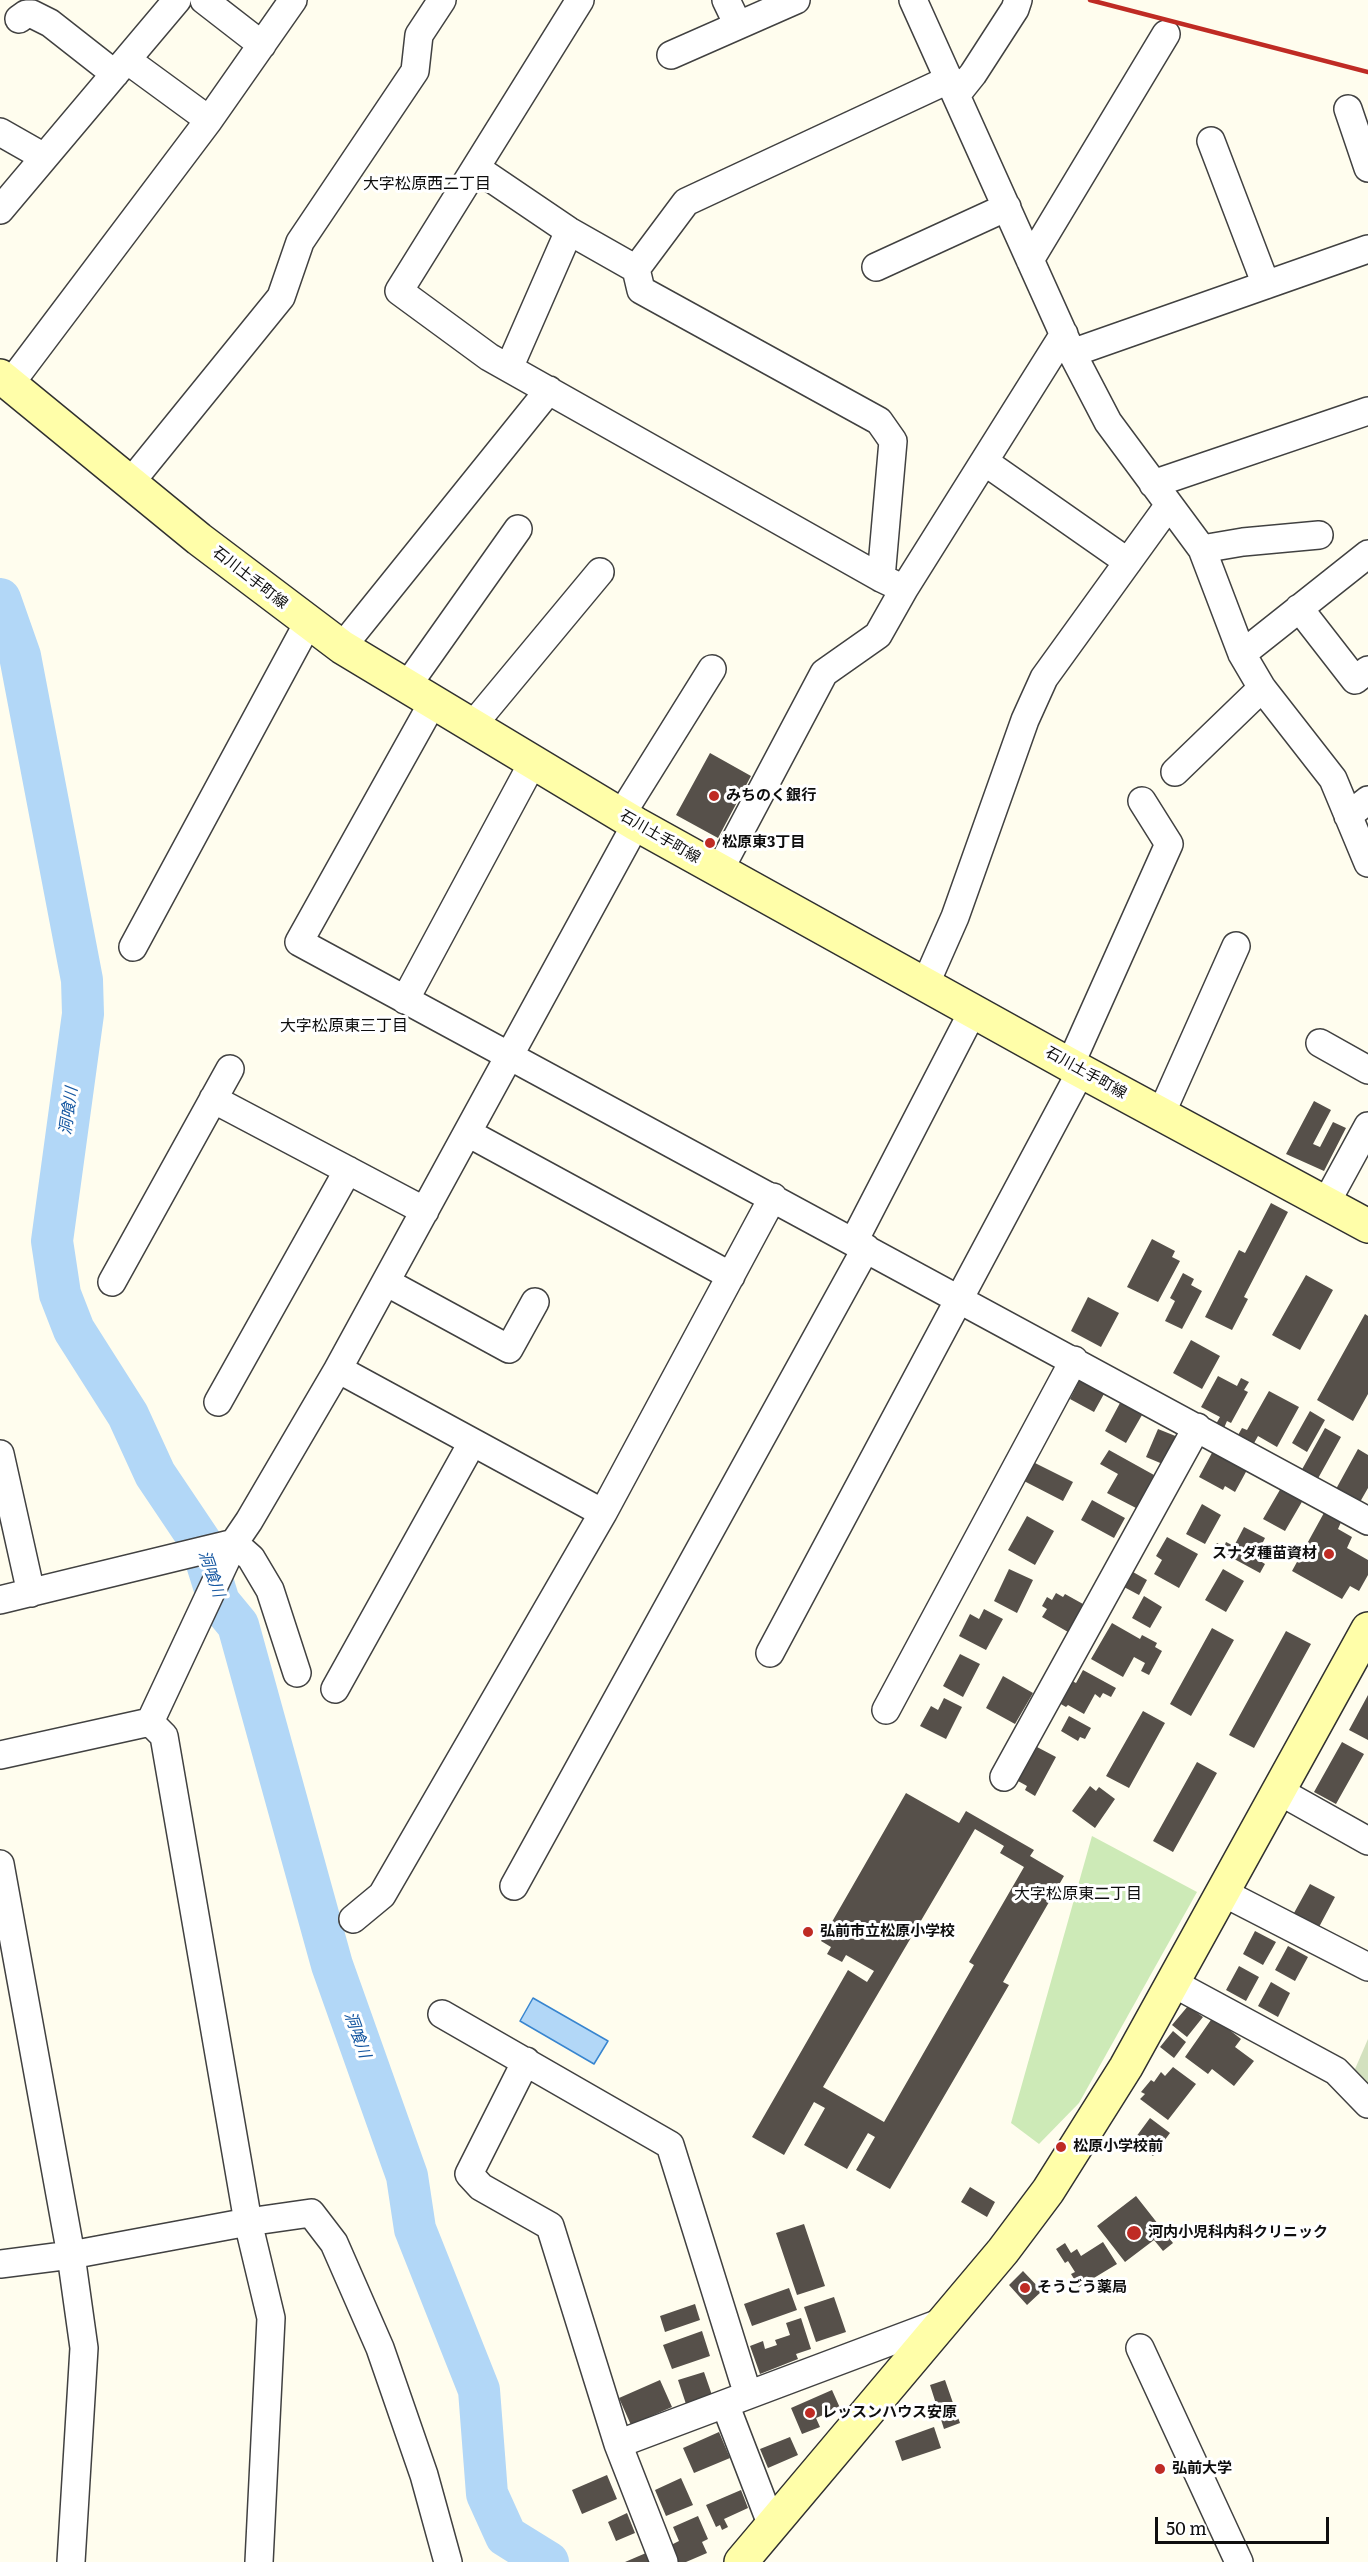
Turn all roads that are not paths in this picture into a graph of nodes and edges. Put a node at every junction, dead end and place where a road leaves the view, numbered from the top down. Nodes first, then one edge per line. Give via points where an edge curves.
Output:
1 (177, 0) edge
2 (204, 0) edge
3 (293, 0) edge
4 (442, 0) edge
5 (580, 0) edge
6 (726, 0) edge
7 (796, 0) edge
8 (913, 0) edge
9 (1018, 0) edge
10 (18, 19) dead end
11 (738, 25) junction
12 (1166, 34) dead end
13 (262, 45) junction
14 (671, 55) dead end
15 (121, 67) junction
16 (953, 86) junction
17 (1348, 109) dead end
18 (209, 120) junction
19 (0, 132) edge
20 (1211, 141) dead end
21 (44, 157) junction
22 (476, 168) junction
23 (1368, 168) edge
24 (1007, 207) junction
25 (0, 210) edge
26 (569, 231) junction
27 (1368, 249) edge
28 (1030, 260) junction
29 (876, 267) dead end
30 (636, 269) junction
31 (1266, 285) junction
32 (1068, 344) junction
33 (509, 368) junction
34 (5, 380) edge
35 (549, 390) junction
36 (1368, 411) edge
37 (985, 462) junction
38 (129, 483) junction
39 (1161, 495) junction
40 (518, 530) dead end
41 (1319, 535) dead end
42 (1202, 549) junction
43 (1368, 554) edge
44 (1128, 562) junction
45 (600, 572) dead end
46 (892, 584) junction
47 (1299, 608) junction
48 (308, 623) junction
49 (342, 647) junction
50 (1242, 654) junction
51 (712, 669) dead end
52 (1368, 670) edge
53 (1263, 688) junction
54 (420, 694) junction
55 (472, 726) junction
56 (533, 762) junction
57 (1174, 772) dead end
58 (1142, 801) dead end
59 (1358, 808) edge
60 (628, 820) junction
61 (1368, 863) edge
62 (719, 871) junction
63 (1236, 946) dead end
64 (133, 947) dead end
65 (925, 985) junction
66 (405, 1000) junction
67 (973, 1011) junction
68 (1320, 1043) dead end
69 (509, 1055) junction
70 (1075, 1068) junction
71 (230, 1069) dead end
72 (1368, 1070) edge
73 (213, 1099) junction
74 (1161, 1114) junction
75 (1368, 1126) edge
76 (468, 1133) junction
77 (348, 1170) junction
78 (773, 1197) junction
79 (1326, 1203) junction
80 (425, 1211) junction
81 (1368, 1226) edge
82 (860, 1244) junction
83 (731, 1276) junction
84 (112, 1282) dead end
85 (386, 1282) junction
86 (960, 1298) junction
87 (535, 1302) dead end
88 (1074, 1360) junction
89 (339, 1369) junction
90 (219, 1402) dead end
91 (1197, 1427) junction
92 (472, 1443) junction
93 (0, 1454) edge
94 (603, 1513) junction
95 (1368, 1521) edge
96 (8, 1530) edge
97 (234, 1543) junction
98 (31, 1593) junction
99 (0, 1600) edge
100 (1368, 1629) edge
101 (771, 1653) dead end
102 (297, 1673) dead end
103 (335, 1689) dead end
104 (886, 1710) dead end
105 (150, 1722) junction
106 (0, 1755) edge
107 (1004, 1777) dead end
108 (1279, 1791) junction
109 (1368, 1841) edge
110 (0, 1864) edge
111 (514, 1886) dead end
112 (1222, 1892) junction
113 (2, 1893) edge
114 (352, 1919) dead end
115 (1368, 1967) edge
116 (1173, 1983) junction
117 (442, 2014) dead end
118 (526, 2061) junction
119 (1368, 2104) edge
120 (248, 2222) junction
121 (71, 2255) junction
122 (0, 2264) edge
123 (946, 2321) junction
124 (1140, 2348) dead end
125 (737, 2399) junction
126 (618, 2444) junction
127 (772, 2526) junction
128 (70, 2562) edge
129 (259, 2562) edge
130 (448, 2562) edge
131 (664, 2562) edge
132 (741, 2562) edge
133 (1239, 2562) edge

1 - 15 street
2 - 13 street
3 - 13 street
4 - 38 street via 419,35 415,71 300,242 281,297
5 - 22 street
6 - 11 street
7 - 11 street
8 - 16 street
9 - 16 street via 973,74
10 - 15 street via 32,14
11 - 14 street
12 - 28 street
13 - 18 street
15 - 18 street
15 - 21 street
16 - 24 street
16 - 30 street via 686,202
17 - 23 street
18 - 34 street
19 - 21 street
20 - 31 street
21 - 25 street
22 - 26 street
22 - 33 street via 399,291
24 - 28 street
24 - 29 street
26 - 30 street
26 - 33 street
27 - 31 street
28 - 32 street
30 - 46 street via 641,290 879,421 892,441
31 - 32 street
32 - 37 street
32 - 39 street via 1108,422
33 - 35 street
34 - 38 main road, 石川土手町線
35 - 46 street
35 - 49 street
36 - 39 street
37 - 44 street
37 - 46 street
38 - 48 main road, 石川土手町線
39 - 42 street
39 - 44 street
40 - 54 street
41 - 42 street
42 - 50 street
43 - 47 street
44 - 65 street via 1044,678 1025,720 955,917
45 - 55 street
46 - 62 street via 878,635 824,673
47 - 50 street
47 - 52 street via 1355,680
48 - 49 main road, 石川土手町線
48 - 64 street
49 - 54 main road, 石川土手町線
50 - 53 street
51 - 60 street
53 - 57 street
53 - 59 street
54 - 55 main road, 石川土手町線
54 - 66 street via 299,942
55 - 56 main road, 石川土手町線
56 - 60 main road, 石川土手町線
56 - 66 street
58 - 70 street via 1169,844
59 - 61 street
60 - 62 main road, 石川土手町線
60 - 69 street
62 - 65 main road, 石川土手町線
63 - 74 street
65 - 67 main road, 石川土手町線
66 - 69 street
67 - 70 main road, 石川土手町線
67 - 82 street
68 - 72 street
69 - 76 street
69 - 78 street
70 - 74 main road, 石川土手町線
70 - 86 street
71 - 73 street
73 - 77 street
73 - 84 street
74 - 79 main road, 石川土手町線
75 - 79 street
76 - 80 street
76 - 83 street
77 - 80 street
77 - 90 street
78 - 82 street
78 - 83 street
79 - 81 main road, 石川土手町線
80 - 85 street
82 - 86 street
82 - 111 street
83 - 94 street
85 - 87 street via 509,1349
85 - 89 street
86 - 88 street
86 - 101 street
88 - 91 street
88 - 104 street
89 - 92 street
89 - 97 street
91 - 95 street
91 - 107 street
92 - 94 street
92 - 103 street
93 - 96 street
94 - 114 street via 382,1895
96 - 98 street
97 - 98 street
97 - 102 street via 251,1558 270,1590
97 - 105 street
98 - 99 street
100 - 108 main road
105 - 106 street
105 - 120 street via 164,1736
108 - 109 street
108 - 112 main road
110 - 113 street
112 - 115 street
112 - 116 main road
113 - 121 street
116 - 119 street via 1336,2071
116 - 123 main road via 1054,2181
117 - 118 street
118 - 125 street via 670,2145
118 - 126 street via 469,2174 481,2187 550,2226
120 - 121 street
120 - 129 street via 271,2318
120 - 130 street via 310,2213 334,2243 380,2348 424,2475
121 - 122 street
121 - 128 street via 84,2348
123 - 125 street
123 - 127 main road
124 - 133 street
125 - 126 street
125 - 127 street
126 - 131 street
127 - 132 main road

